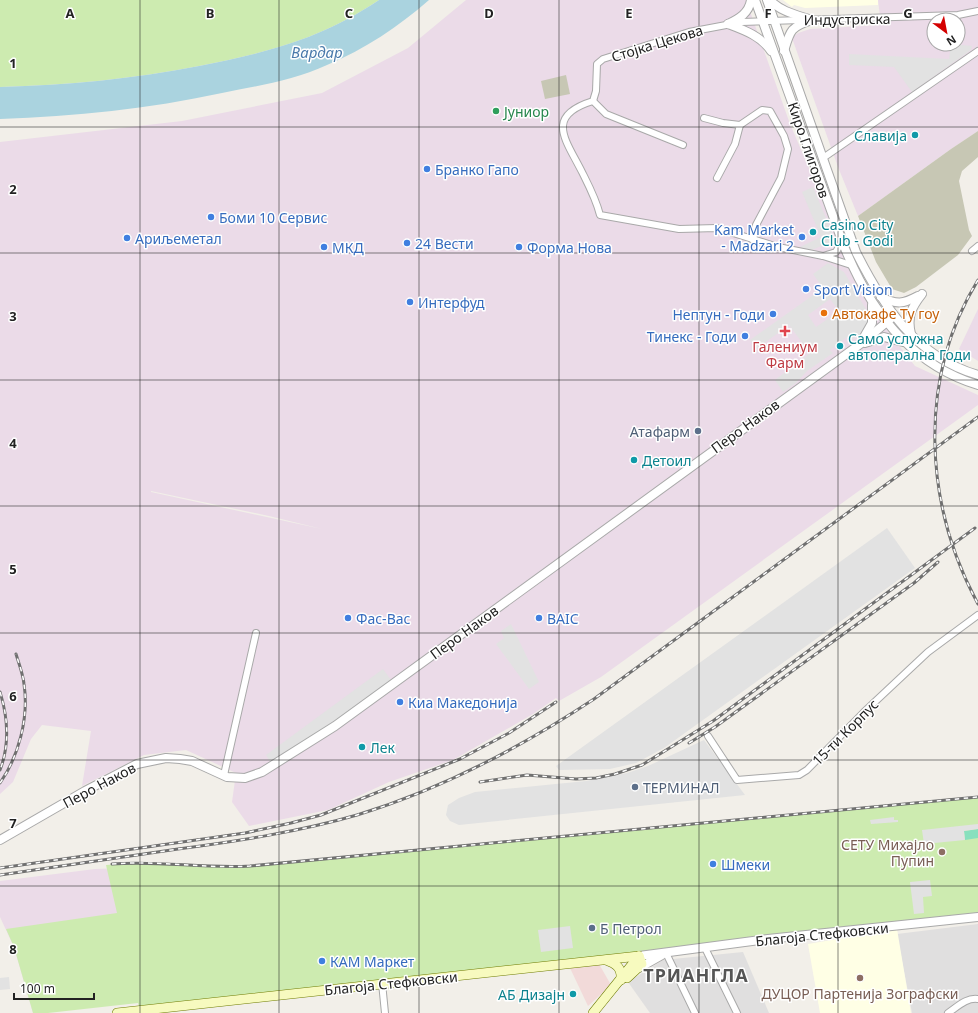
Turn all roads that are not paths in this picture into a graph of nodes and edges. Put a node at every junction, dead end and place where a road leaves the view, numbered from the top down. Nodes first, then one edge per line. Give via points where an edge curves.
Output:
1 (751, 0) edge
2 (755, 0) edge
3 (767, 0) edge
4 (770, 0) edge
5 (978, 11) edge
6 (812, 20) junction
7 (763, 21) junction
8 (774, 21) junction
9 (728, 24) junction
10 (978, 51) edge
11 (784, 52) junction
12 (778, 61) junction
13 (593, 101) junction
14 (704, 118) dead end
15 (740, 125) junction
16 (683, 145) dead end
17 (823, 158) junction
18 (717, 178) dead end
19 (753, 240) junction
20 (842, 241) junction
21 (978, 246) edge
22 (972, 251) dead end
23 (823, 256) junction
24 (851, 265) junction
25 (880, 297) junction
26 (871, 302) junction
27 (894, 316) junction
28 (887, 322) junction
29 (911, 335) junction
30 (907, 343) junction
31 (856, 346) junction
32 (978, 375) edge
33 (978, 385) edge
34 (978, 615) edge
35 (256, 633) dead end
36 (708, 736) dead end
37 (224, 775) junction
38 (0, 840) edge
39 (978, 917) edge
40 (705, 948) junction
41 (666, 953) junction
42 (639, 956) junction
43 (603, 959) junction
44 (639, 968) junction
45 (621, 980) junction
46 (382, 983) junction
47 (615, 988) junction
48 (978, 999) edge
49 (117, 1013) edge
50 (385, 1013) edge
51 (593, 1013) edge
52 (695, 1013) edge
53 (737, 1013) edge
54 (948, 1013) edge

1 - 9 street via 743,16
2 - 7 street, Киро Глигоров
3 - 8 street, Киро Глигоров
4 - 6 street via 787,12
5 - 6 street, Индустриска via 958,15
6 - 8 street, Индустриска
6 - 11 street via 790,33
7 - 8 street, Индустриска
7 - 9 street, Стојка Цекова
7 - 12 street, Киро Глигоров
8 - 11 street, Киро Глигоров
9 - 12 street via 765,42
9 - 13 street, Стојка Цекова via 671,36 603,59 597,64 596,92
10 - 17 street
11 - 17 street, Киро Глигоров
12 - 20 street, Киро Глигоров
13 - 16 street via 606,114
13 - 19 street via 576,106 562,126 569,151 593,193 600,214 679,229 717,228
14 - 15 street
15 - 18 street via 735,144
15 - 19 street via 762,110 767,110 776,120 788,149 781,178 756,225
17 - 25 street, Киро Глигоров via 856,252
19 - 23 street
20 - 23 street via 836,252
20 - 24 street, Киро Глигоров
21 - 22 street
23 - 24 street
24 - 26 street, Киро Глигоров
25 - 27 street, Киро Глигоров
25 - 29 street via 900,303 922,294 909,315
26 - 28 street, Киро Глигоров
26 - 31 street via 872,326
27 - 28 street, Перо Наков
27 - 29 street, Киро Глигоров
28 - 30 street, Киро Глигоров
28 - 31 street, Перо Наков
29 - 32 street, Киро Глигоров via 958,368
30 - 31 street via 884,337
30 - 33 street, Киро Глигоров via 934,366 954,377
31 - 37 street, Перо Наков via 320,736 253,776 236,778
34 - 36 street, 15-ти Корпус via 928,652 799,775 737,780
35 - 37 street
37 - 38 street, Перо Наков via 192,761 180,759 166,758 137,764
39 - 40 street, Благоја Стефковски
40 - 41 street, Благоја Стефковски
40 - 53 street
41 - 42 street, Благоја Стефковски
41 - 44 street
41 - 52 street
42 - 43 main road, Благоја Стефковски
42 - 44 main road via 642,964
42 - 45 main road
43 - 45 main road via 617,965
43 - 46 main road, Благоја Стефковски
44 - 47 main road
45 - 47 main road
46 - 49 main road, Благоја Стефковски
46 - 50 street
47 - 51 main road
48 - 54 street via 965,1001

